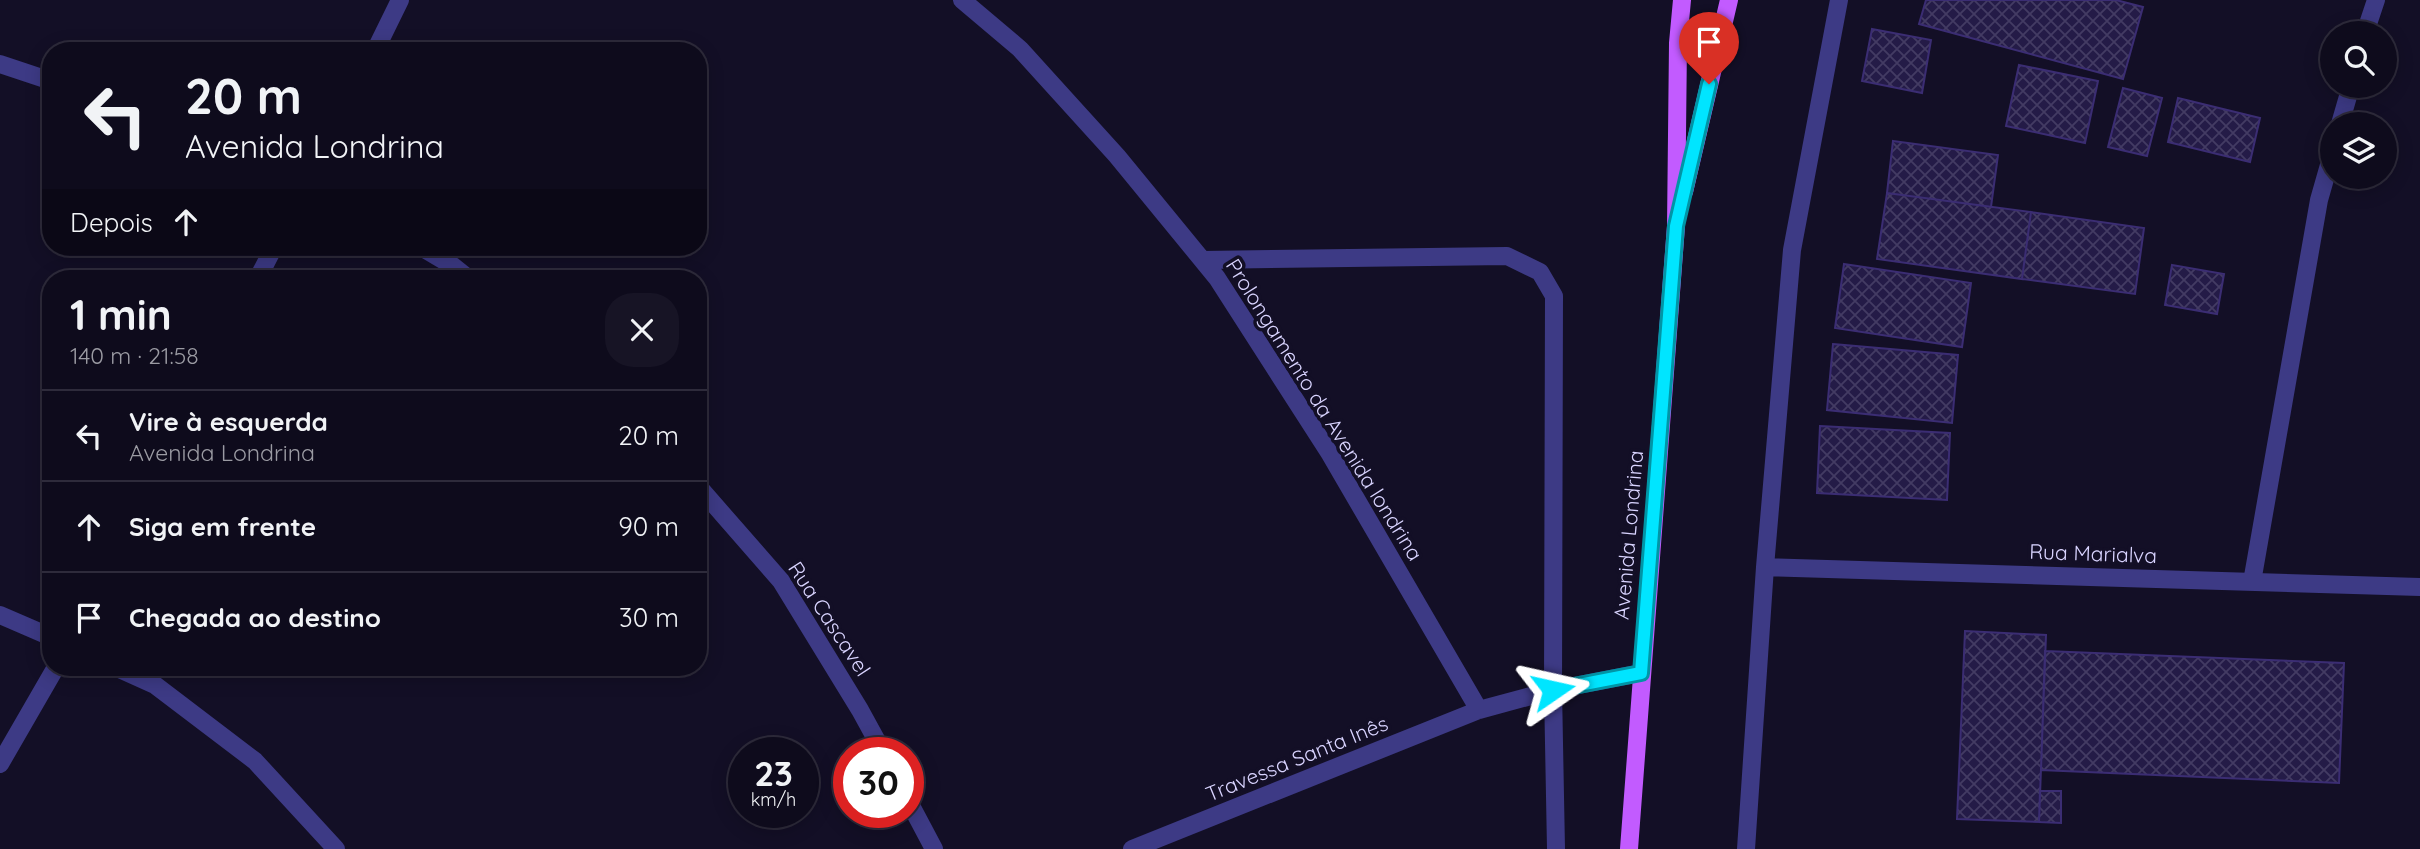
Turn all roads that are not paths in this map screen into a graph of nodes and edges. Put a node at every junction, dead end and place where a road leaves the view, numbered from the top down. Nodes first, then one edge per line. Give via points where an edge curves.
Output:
1 (400, 0) edge
2 (962, 0) edge
3 (1682, 0) edge
4 (1729, 0) edge
5 (1839, 0) edge
6 (2376, 0) edge
7 (2369, 21) edge
8 (379, 42) edge
9 (0, 64) edge
10 (42, 78) edge
11 (2322, 189) edge
12 (1676, 226) junction
13 (436, 256) edge
14 (1203, 260) junction
15 (458, 270) edge
16 (707, 496) edge
17 (1765, 566) junction
18 (2252, 582) junction
19 (2420, 587) edge
20 (0, 615) edge
21 (42, 633) edge
22 (1641, 673) junction
23 (51, 676) edge
24 (136, 676) edge
25 (1553, 690) junction
26 (1479, 710) junction
27 (875, 737) edge
28 (0, 764) edge
29 (923, 828) edge
30 (336, 849) edge
31 (934, 849) edge
32 (1132, 849) edge
33 (1556, 849) edge
34 (1629, 849) edge
35 (1746, 849) edge

1 - 8 street
2 - 14 street, Prolongamento da Avenida londrina via 1029,59
3 - 12 main road
4 - 12 main road
5 - 17 street via 1792,250
6 - 7 street
9 - 10 street
11 - 18 street
12 - 22 main road, Avenida Londrina
13 - 15 street
14 - 25 street via 1507,256 1540,272 1554,296
14 - 26 street, Prolongamento da Avenida londrina via 1330,454
16 - 27 street, Rua Cascavel via 780,581
17 - 18 street, Rua Marialva
17 - 35 street
18 - 19 street, Rua Marialva
20 - 21 street
22 - 25 street, Travessa Santa Inês
22 - 34 main road, Avenida Londrina
23 - 28 street
24 - 30 street via 155,685 255,761
25 - 26 street, Travessa Santa Inês
25 - 33 street
26 - 32 street, Travessa Santa Inês
29 - 31 street

